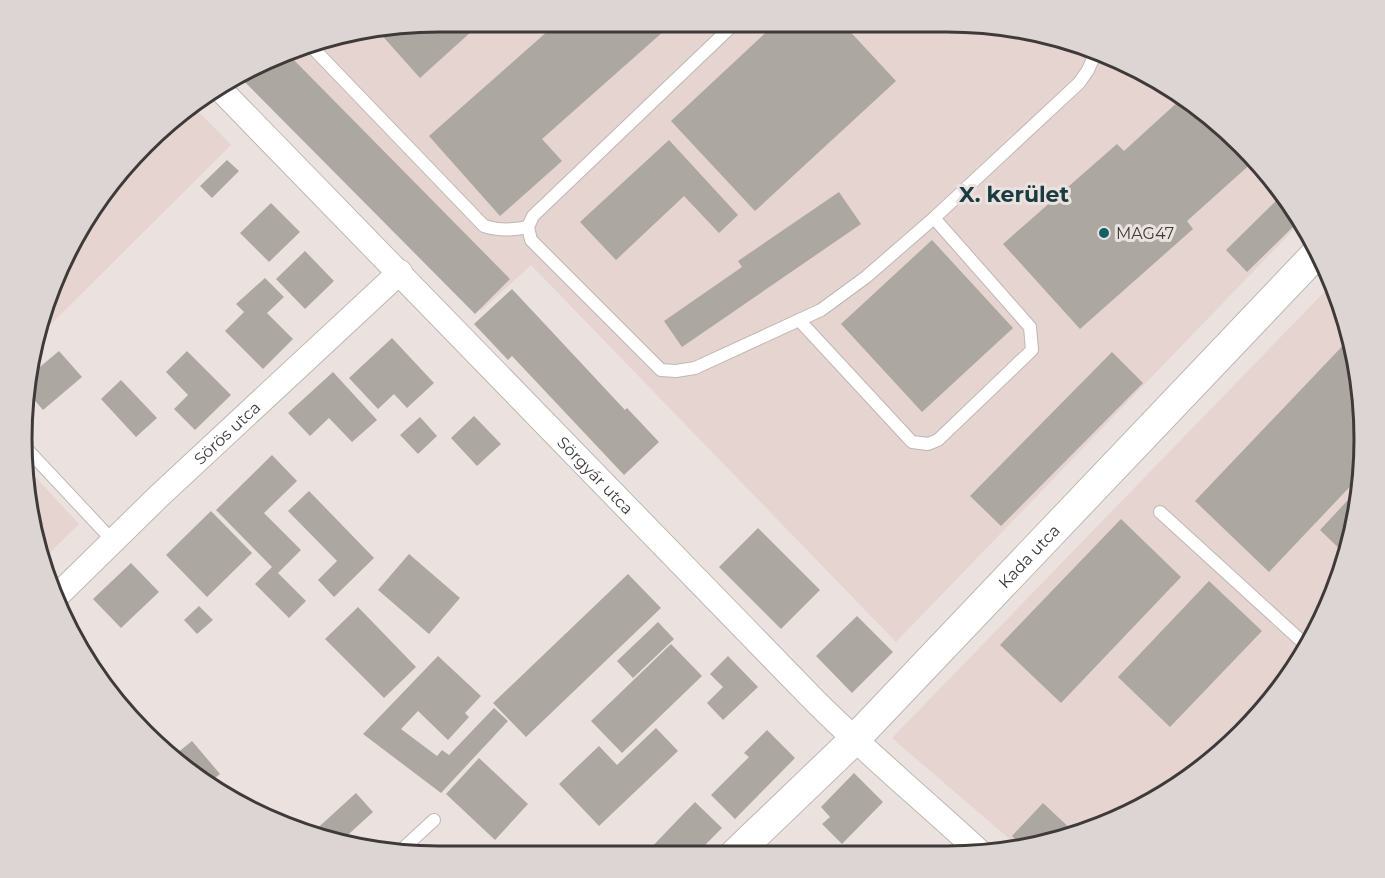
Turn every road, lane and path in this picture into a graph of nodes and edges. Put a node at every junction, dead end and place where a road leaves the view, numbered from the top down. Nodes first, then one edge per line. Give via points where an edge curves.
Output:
1 (726, 32) edge
2 (315, 51) edge
3 (1092, 59) edge
4 (224, 93) edge
5 (934, 218) junction
6 (528, 227) junction
7 (1311, 259) edge
8 (399, 272) junction
9 (799, 320) junction
10 (32, 454) edge
11 (1160, 512) dead end
12 (114, 540) junction
13 (62, 591) edge
14 (1300, 640) edge
15 (854, 740) junction
16 (434, 820) dead end
17 (406, 845) edge
18 (744, 846) edge
19 (973, 846) edge

1 - 6 lane via 533,216
2 - 6 lane via 484,226 497,230
3 - 5 lane via 1079,83
4 - 8 street, Sörgyár utca
5 - 9 lane via 840,297
5 - 9 lane via 1030,327 1032,337 1032,350 938,440 928,444 912,442
6 - 9 lane via 531,240 661,370 694,368
7 - 15 street, Kada utca
8 - 12 street, Sörös utca
8 - 15 street, Sörgyár utca
10 - 12 lane
11 - 14 lane
12 - 13 street, Sörös utca
15 - 18 street, Kada utca
15 - 19 street, Sörgyár utca
16 - 17 lane

